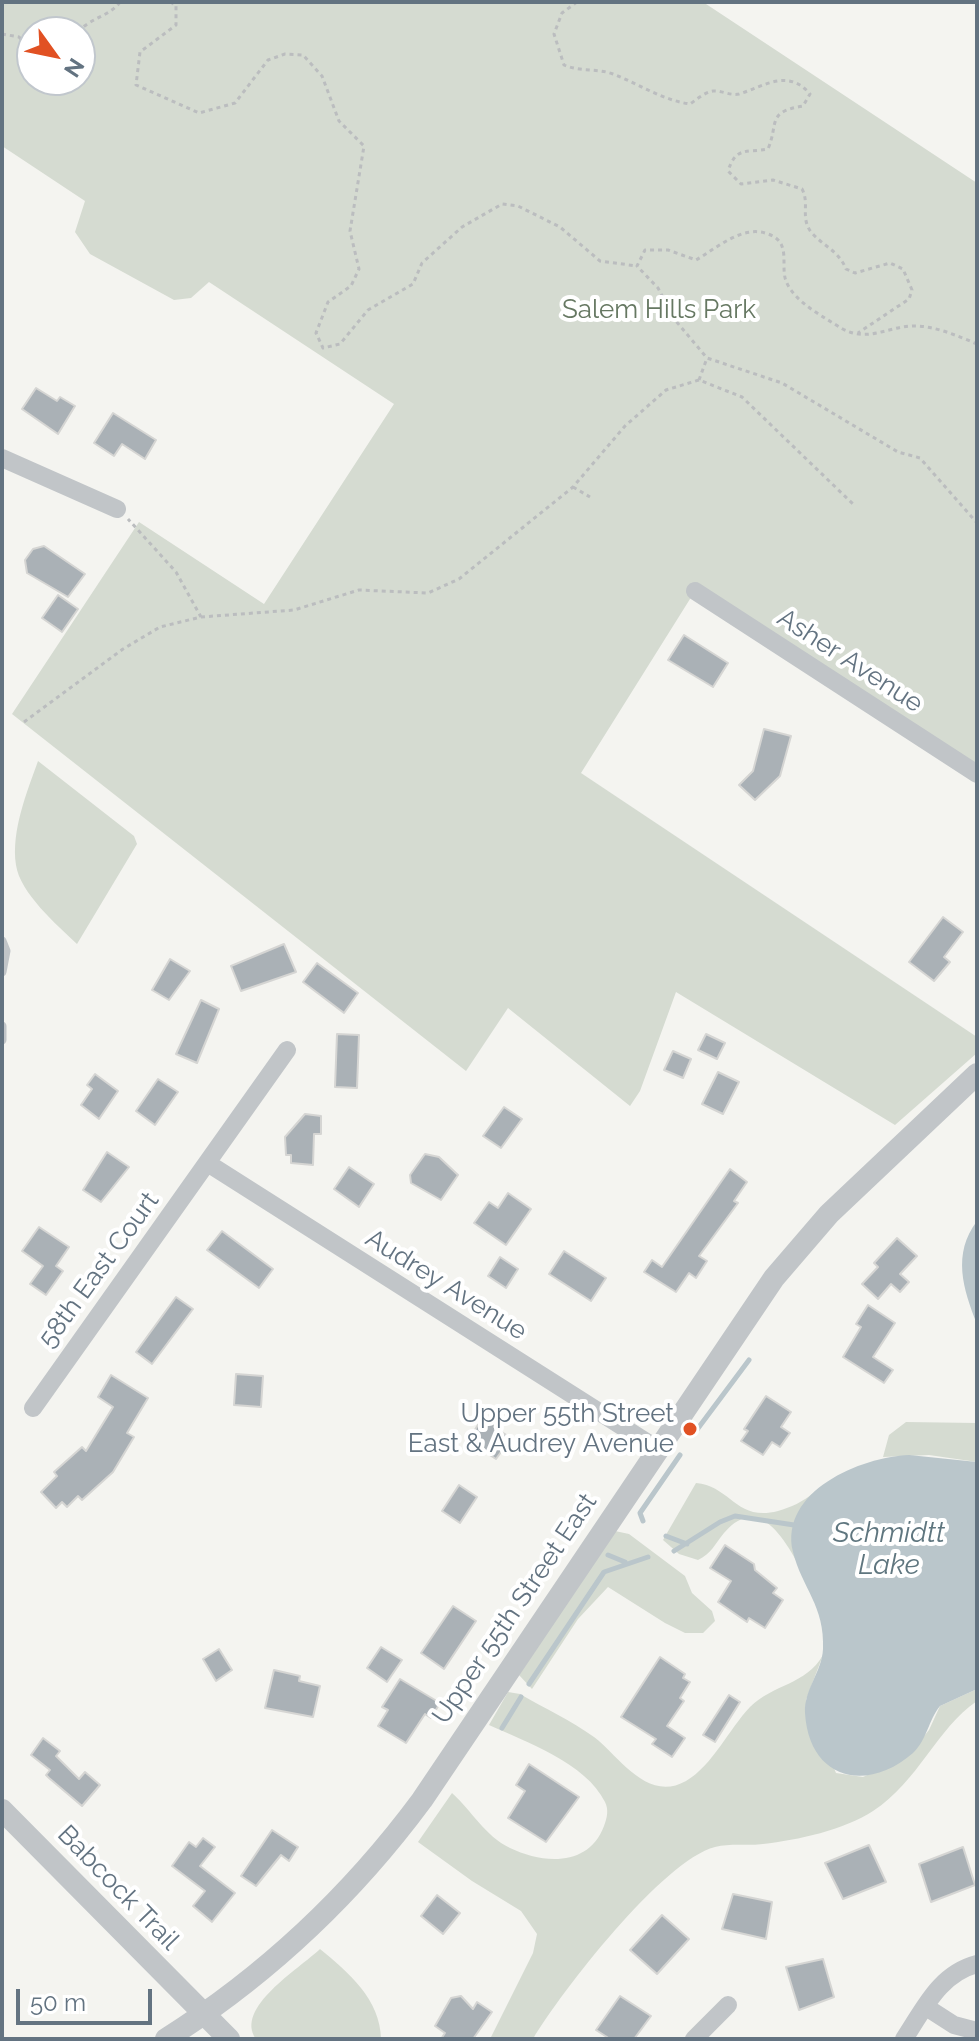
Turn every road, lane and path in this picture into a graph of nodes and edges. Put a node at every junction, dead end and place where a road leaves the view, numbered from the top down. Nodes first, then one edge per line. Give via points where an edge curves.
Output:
1 (120, 2) edge
2 (170, 2) edge
3 (577, 2) edge
4 (96, 16) edge
5 (637, 266) junction
6 (855, 334) junction
7 (977, 344) edge
8 (707, 358) junction
9 (699, 380) junction
10 (2, 458) edge
11 (573, 487) junction
12 (590, 497) dead end
13 (854, 505) dead end
14 (117, 509) joint
15 (977, 523) edge
16 (695, 591) dead end
17 (201, 617) junction
18 (24, 722) dead end
19 (977, 774) edge
20 (2, 941) edge
21 (2, 972) edge
22 (2, 1026) edge
23 (2, 1040) edge
24 (287, 1050) dead end
25 (977, 1074) edge
26 (209, 1164) junction
27 (33, 1408) dead end
28 (656, 1448) junction
29 (2, 1810) edge
30 (977, 1964) edge
31 (728, 2005) dead end
32 (926, 2007) junction
33 (204, 2014) junction
34 (977, 2031) edge
35 (166, 2039) edge
36 (229, 2039) edge
37 (694, 2039) edge
38 (904, 2039) edge

1 - 4 path
2 - 5 path via 176,5 176,25 140,52 136,85 199,113 235,103 268,60 303,55 322,76 339,121 364,146 350,231 359,269 351,286 328,302 316,333 323,348 340,344 368,310 413,284 422,263 462,227 502,204 518,206 560,227 600,261
3 - 6 path via 562,13 554,34 564,65 575,70 611,73 690,104 712,91 737,94 788,80 810,94 803,106 785,109 774,119 768,149 742,150 728,171 741,184 773,180 802,189 811,232 841,257 846,269 855,273 890,263 903,269 912,290 909,299
5 - 6 path via 645,250 668,250 696,260 737,235 768,233 780,242 786,281 798,296
5 - 8 path
6 - 7 path via 878,335 913,326
8 - 9 path
8 - 15 path via 782,383 898,452 920,458
9 - 11 path via 666,390 625,426
9 - 13 path via 742,397
10 - 14 street
11 - 12 path
11 - 17 path via 459,579 428,593 359,590 294,610
14 - 17 path via 176,572
16 - 19 street, Asher Avenue
17 - 18 path via 160,627
20 - 21 lane
22 - 23 lane
24 - 26 street, 58th East Court
25 - 28 street, Upper 55th Street East via 805,1240
26 - 27 street, 58th East Court
26 - 28 street, Audrey Avenue
28 - 33 street, Upper 55th Street East via 422,1800 378,1857 287,1950
29 - 33 street, Babcock Trail
30 - 32 street via 949,1977
31 - 37 street
32 - 34 street via 954,2025
32 - 38 street
33 - 35 street, Upper 55th Street East
33 - 36 street, Babcock Trail

